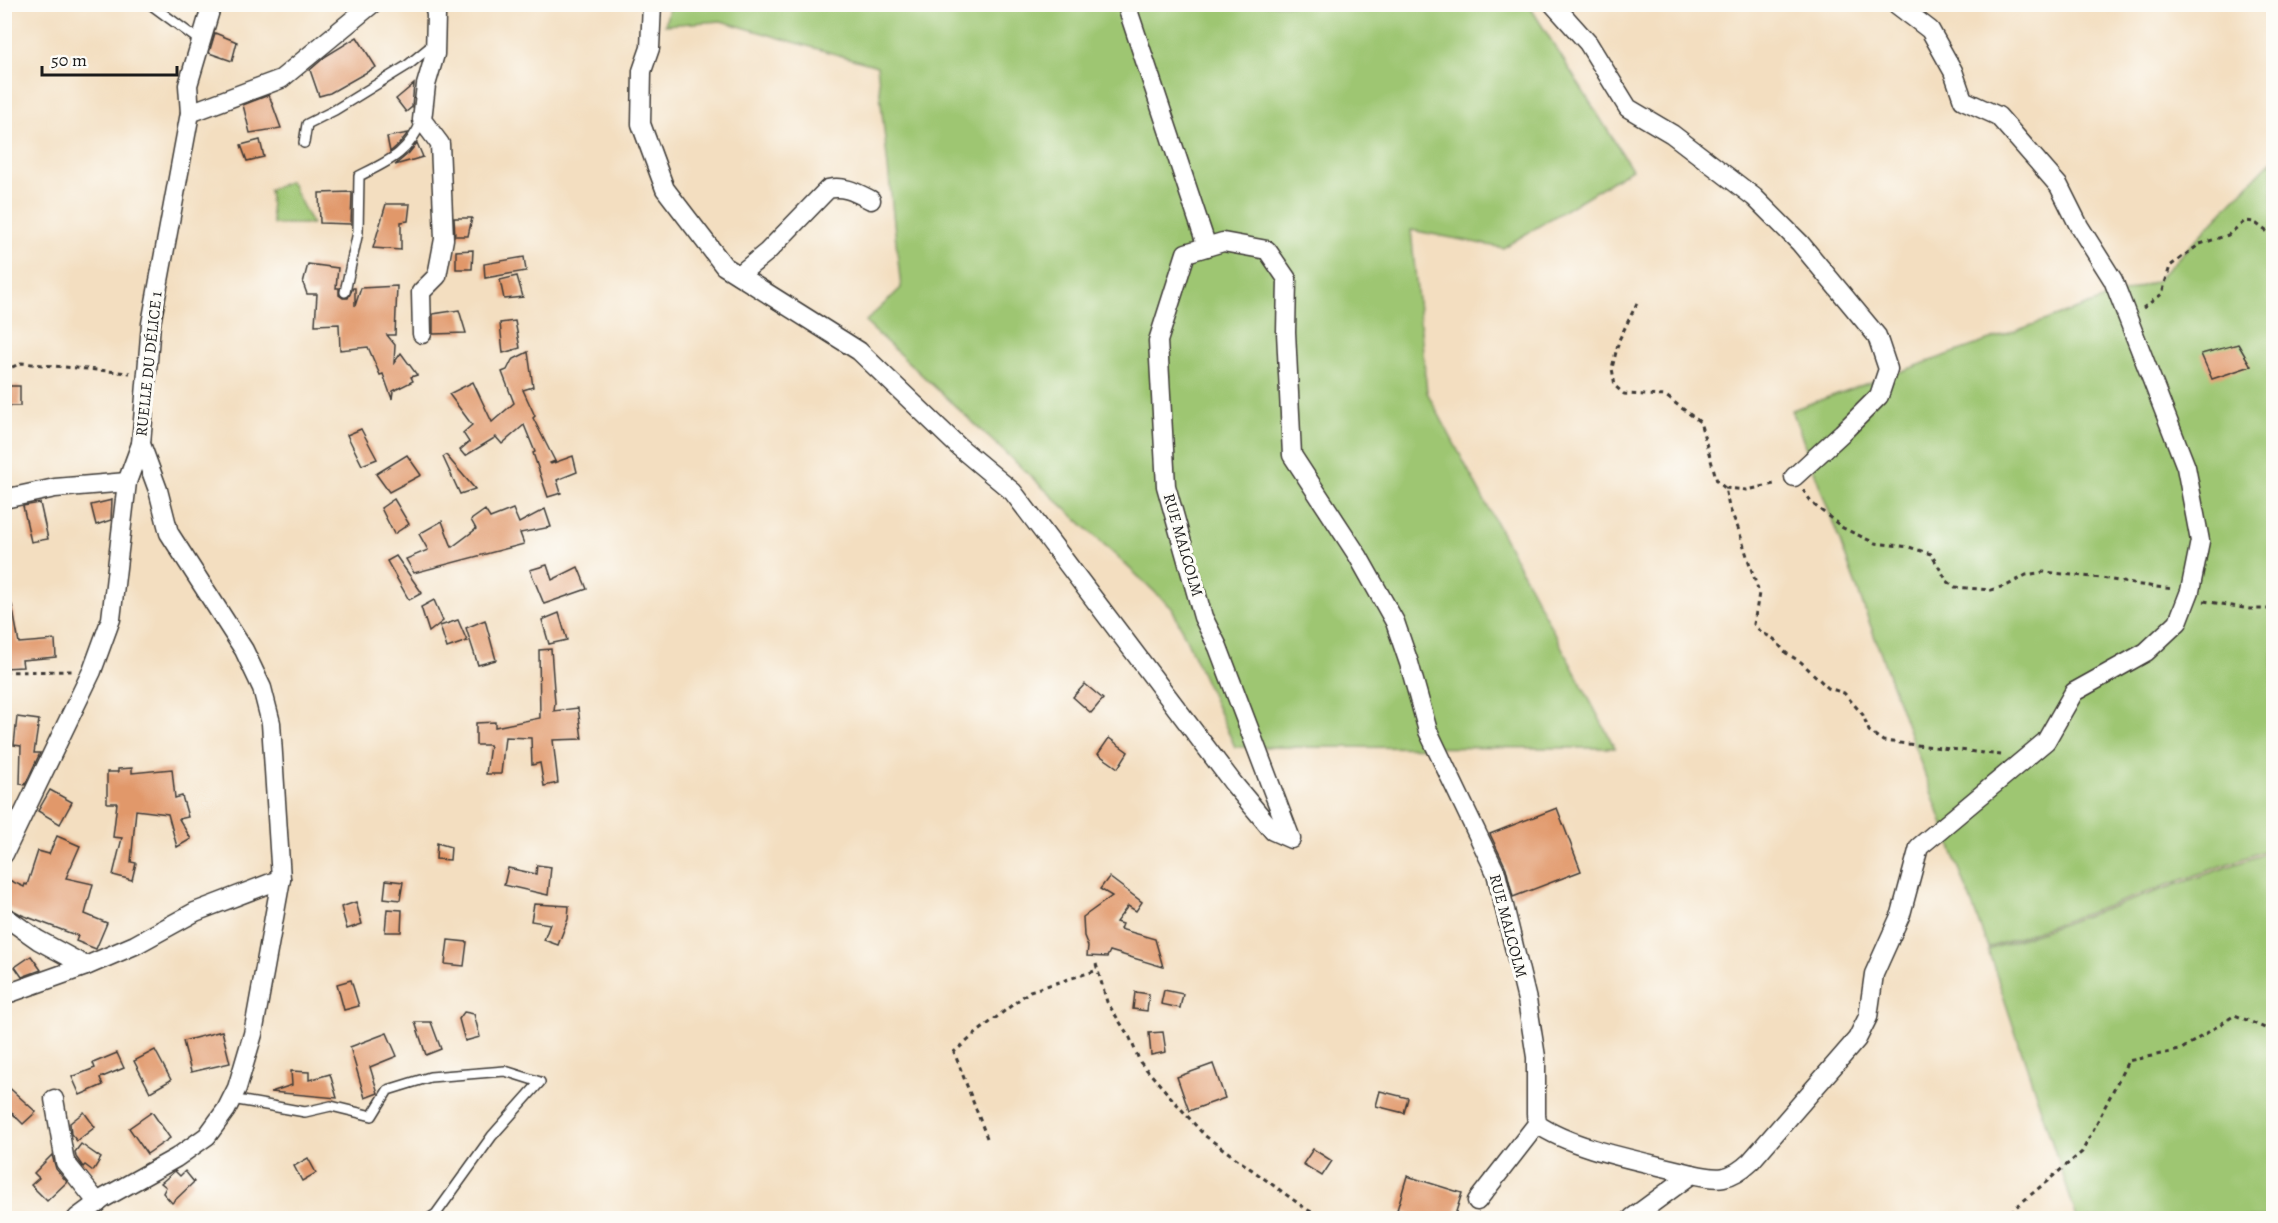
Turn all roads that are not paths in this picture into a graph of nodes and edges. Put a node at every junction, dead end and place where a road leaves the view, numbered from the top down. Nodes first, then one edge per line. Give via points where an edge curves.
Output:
1 (150, 4) edge
2 (212, 4) edge
3 (372, 4) edge
4 (434, 4) edge
5 (652, 4) edge
6 (1126, 4) edge
7 (1553, 4) edge
8 (1896, 4) edge
9 (200, 41) junction
10 (435, 43) junction
11 (190, 113) junction
12 (422, 120) junction
13 (304, 143) dead end
14 (871, 200) dead end
15 (1207, 247) junction
16 (739, 275) junction
17 (345, 292) dead end
18 (422, 334) dead end
19 (141, 444) junction
20 (1794, 477) road end
21 (127, 482) junction
22 (4, 499) edge
23 (4, 854) edge
24 (281, 879) junction
25 (4, 916) edge
26 (86, 966) junction
27 (4, 995) edge
28 (54, 1099) dead end
29 (231, 1099) junction
30 (1537, 1124) junction
31 (1692, 1174) junction
32 (1477, 1201) dead end
33 (98, 1203) junction
34 (77, 1218) edge
35 (429, 1218) edge
36 (1632, 1218) edge

1 - 9 lane
2 - 9 street, RUELLE DU DÉLICE 1
3 - 11 street via 281,79
4 - 10 street
5 - 16 street, RUE MALCOLM via 650,48 642,71 641,124 665,189 724,266
6 - 15 street
7 - 20 street via 1588,43 1628,108 1672,134 1754,197 1800,243 1877,336 1888,369 1879,396
8 - 31 street via 1930,30 1953,71 1963,100 1998,117 2059,186 2113,280 2186,467 2200,541 2189,595 2178,622 2146,652 2074,692 2046,741 1919,847 1901,914 1874,974 1868,1017 1857,1040 1743,1169 1714,1179
9 - 11 street, RUELLE DU DÉLICE 1 via 188,86
10 - 12 street
10 - 13 lane via 408,65 307,124
11 - 19 street, RUELLE DU DÉLICE 1 via 151,324
12 - 17 lane via 415,136 396,158 359,176 358,232
12 - 18 street via 440,144 444,239 437,276 421,292
14 - 16 street via 848,189 828,189
15 - 16 street, RUE MALCOLM via 1186,253 1158,341 1166,486 1203,617 1291,839 1273,831 1233,783 1013,492 958,446 859,351
15 - 30 street, RUE MALCOLM via 1223,242 1267,250 1287,279 1292,455 1358,556 1395,622 1428,731 1496,873 1527,1000 1536,1057
19 - 21 street
19 - 24 street, RUELLE DU DÉLICE 1 via 170,533 244,650 262,688 271,723
21 - 22 street via 55,488
21 - 23 street via 111,620 92,671
24 - 26 street via 195,912
24 - 29 street, RUELLE DU DÉLICE 1 via 253,1034
25 - 26 street
26 - 27 street
28 - 33 street via 65,1162
29 - 33 street, RUELLE DU DÉLICE 1 via 207,1136
29 - 35 lane via 305,1112 331,1106 372,1116 388,1090 430,1077 505,1071 540,1082 492,1136 436,1214
30 - 31 street via 1552,1135
30 - 32 street
31 - 36 street
33 - 34 street, RUELLE DU DÉLICE 1

